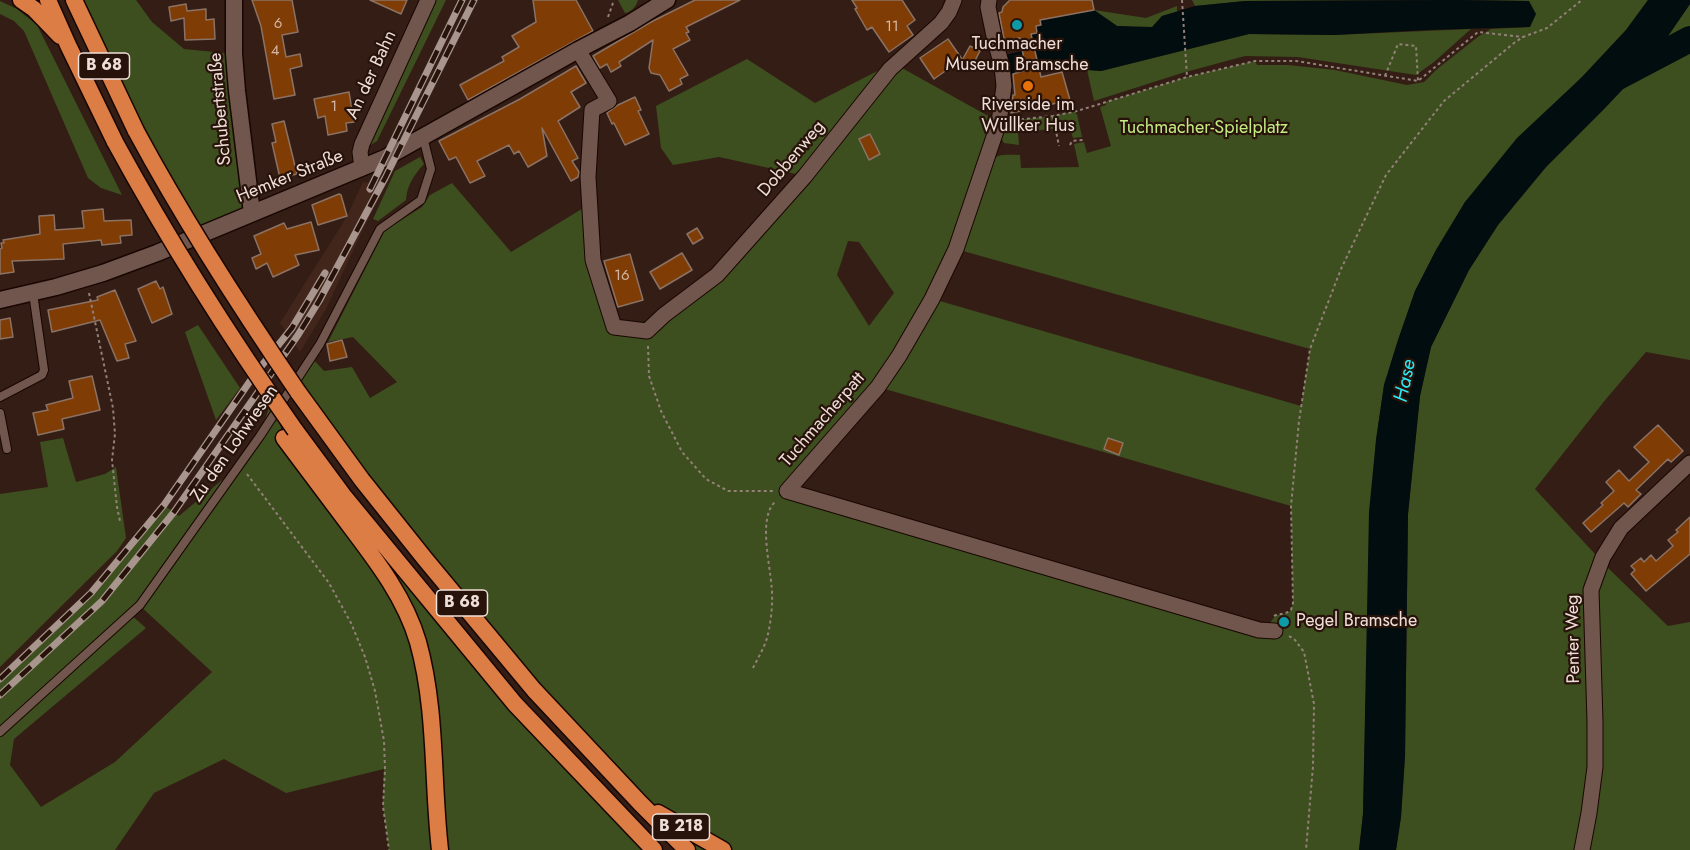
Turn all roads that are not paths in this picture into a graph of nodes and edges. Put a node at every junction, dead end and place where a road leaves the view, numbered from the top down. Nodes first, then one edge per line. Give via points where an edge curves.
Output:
1 (21, 0) edge
2 (48, 0) edge
3 (74, 0) edge
4 (234, 0) edge
5 (428, 0) edge
6 (954, 0) edge
7 (989, 0) edge
8 (661, 1) edge
9 (68, 45) junction
10 (578, 50) junction
11 (423, 137) junction
12 (362, 168) junction
13 (252, 213) junction
14 (33, 293) junction
15 (0, 300) edge
16 (0, 397) edge
17 (0, 413) edge
18 (290, 434) junction
19 (7, 449) dead end
20 (1690, 463) edge
21 (1275, 631) road end
22 (0, 732) edge
23 (640, 803) junction
24 (440, 850) edge
25 (654, 850) edge
26 (687, 850) edge
27 (723, 850) edge
28 (1582, 850) edge

1 - 9 highway, B 68
2 - 9 highway, B 68
3 - 23 highway, B 68, bridge via 170,194 298,392 424,559 534,690
4 - 13 main road, Schubertstraße via 237,91
5 - 12 street, An der Bahn via 362,144
6 - 10 street, Dobbenweg via 941,22 890,69 805,176 717,274 647,332 614,327 593,260 588,177 592,110 609,101
7 - 21 street, Tuchmacherpatt via 1004,86 999,122 956,249 932,299 878,387 787,491 1259,630
8 - 10 main road, Hemker Straße via 630,23
9 - 18 highway, B 68, bridge via 115,142 182,260 272,398
10 - 11 main road, Hemker Straße
11 - 12 main road, Hemker Straße
11 - 22 lane, Zu den Lohwiesen via 431,169 421,200 380,229 320,344 240,465 140,605
12 - 13 main road, Hemker Straße
13 - 14 main road, Hemker Straße via 86,278
14 - 15 main road, Hemker Straße
14 - 16 lane via 44,370 42,375
17 - 19 lane
18 - 24 highway via 390,582 417,642 431,715
18 - 25 highway, B 68 via 515,704
20 - 28 street, Penter Weg via 1621,528 1603,557 1591,590 1595,767
23 - 26 highway, B 68
23 - 27 highway, B 218

